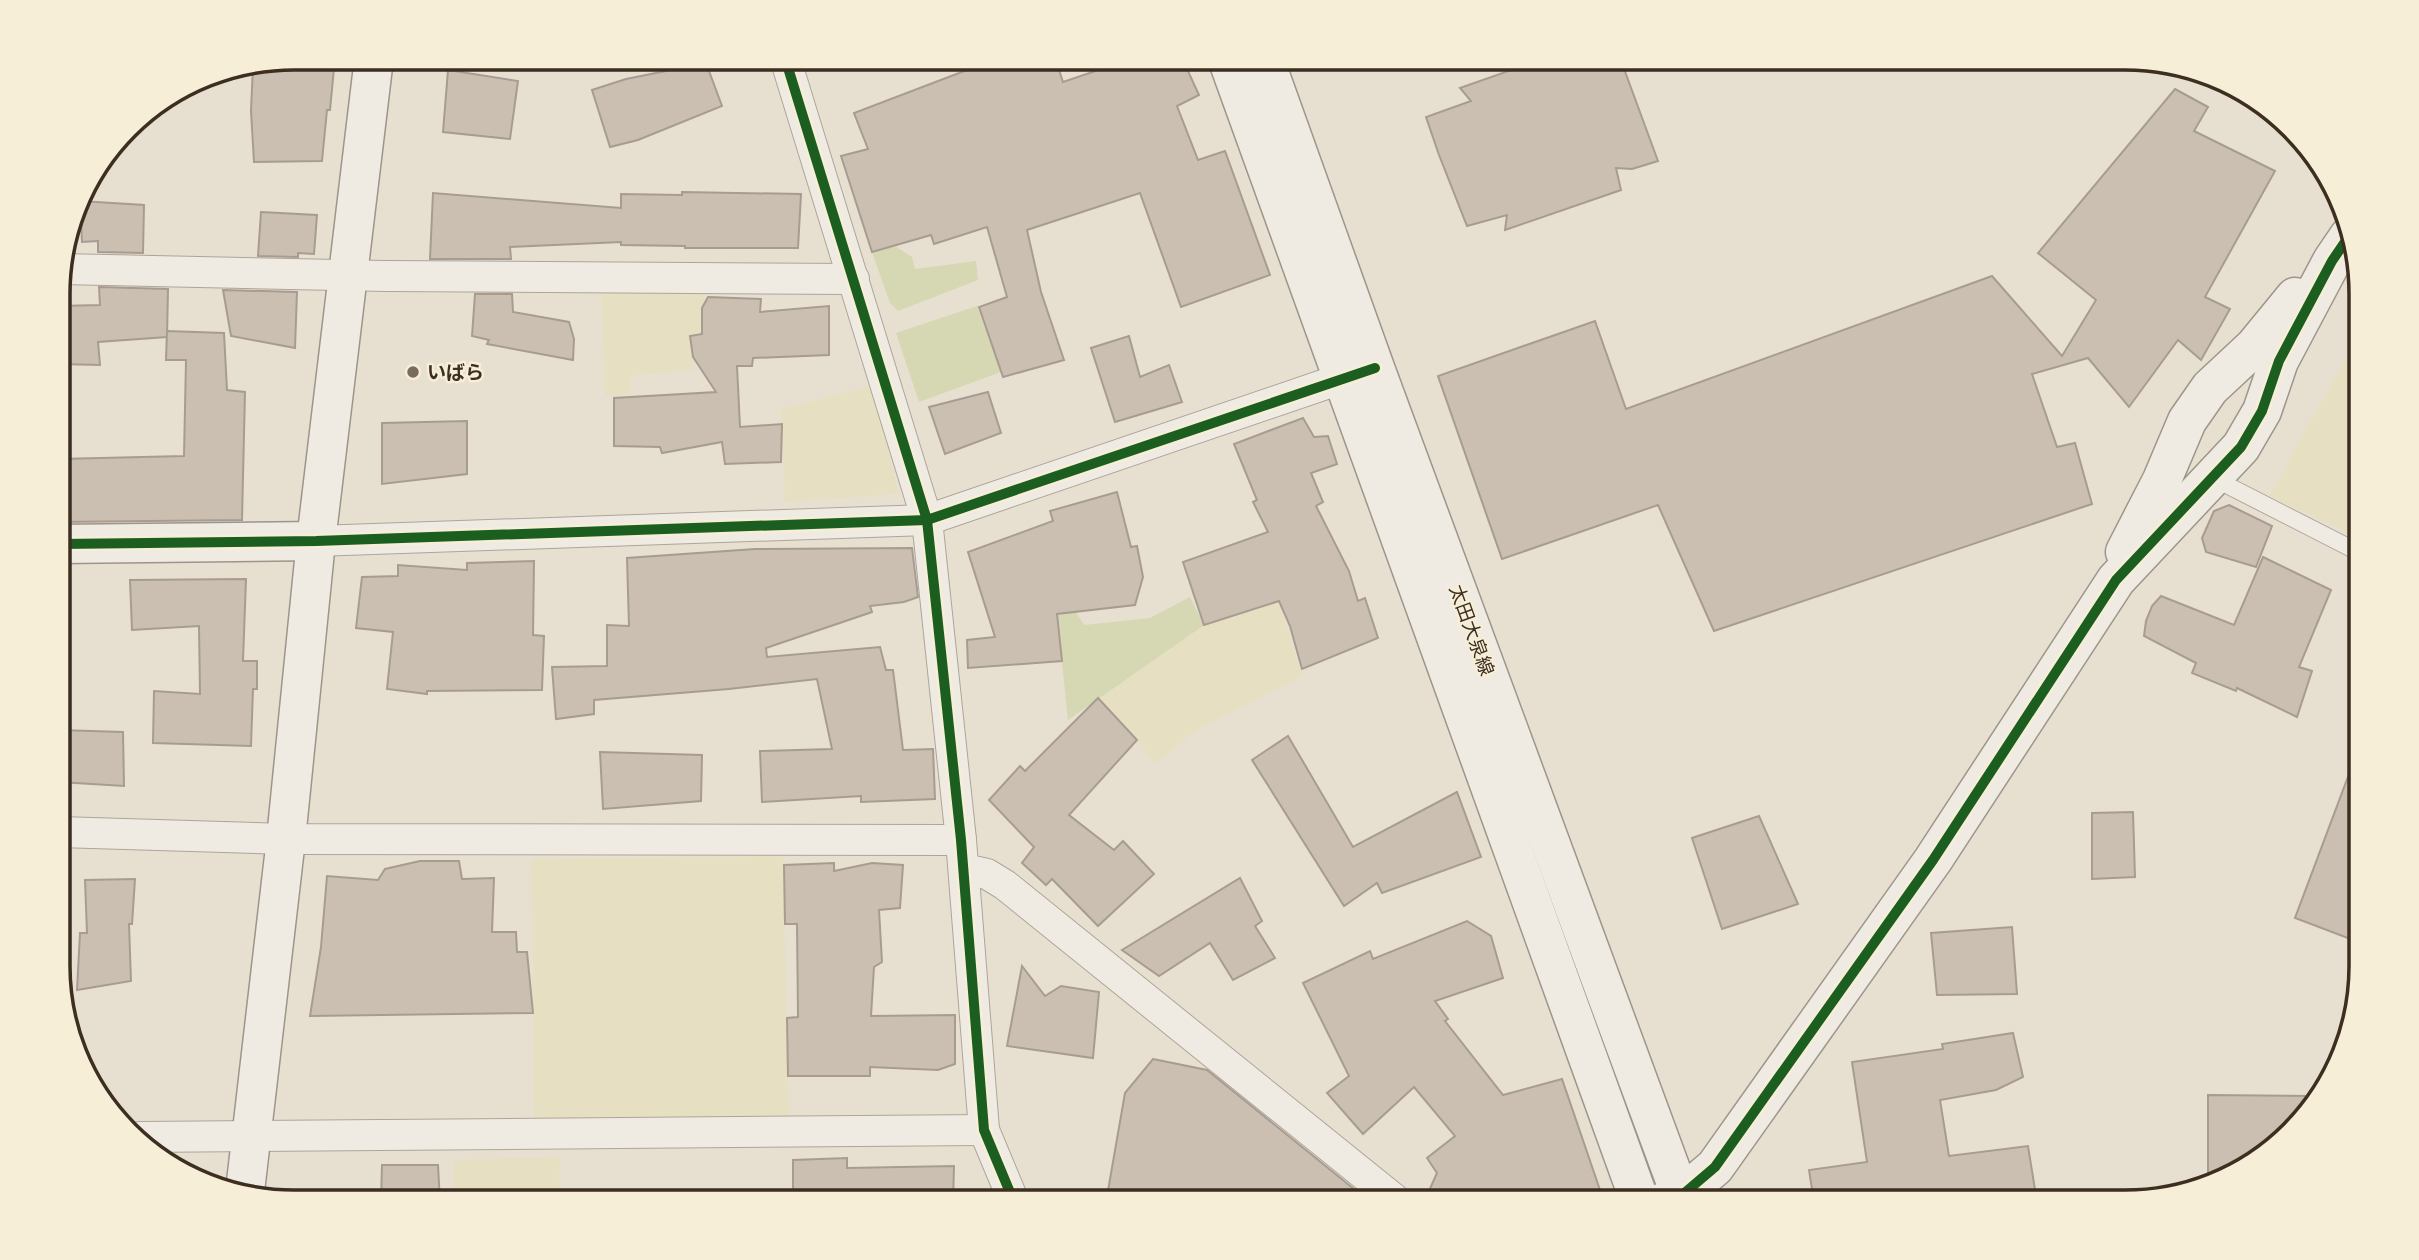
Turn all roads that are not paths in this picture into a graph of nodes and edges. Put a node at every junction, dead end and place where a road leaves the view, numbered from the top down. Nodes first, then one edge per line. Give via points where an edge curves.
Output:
1 (373, 70) edge
2 (789, 70) edge
3 (1232, 70) edge
4 (1268, 70) edge
5 (2340, 248) edge
6 (71, 269) edge
7 (348, 275) junction
8 (854, 279) junction
9 (1358, 373) junction
10 (2213, 478) junction
11 (927, 520) junction
12 (316, 541) junction
13 (70, 544) edge
14 (2349, 548) edge
15 (2116, 580) junction
16 (70, 832) edge
17 (286, 839) junction
18 (963, 855) junction
19 (984, 1130) junction
20 (251, 1136) junction
21 (150, 1137) edge
22 (246, 1184) edge
23 (1009, 1190) edge
24 (1383, 1190) edge
25 (1636, 1190) edge
26 (1671, 1190) edge
27 (1687, 1190) edge

1 - 7 street
2 - 8 street
3 - 9 street, 太田大泉線
4 - 9 street, 太田大泉線
5 - 10 street via 2279,361 2262,411 2241,447
5 - 15 street via 2253,347 2210,387 2187,421 2127,545
6 - 7 street
7 - 8 street
7 - 12 street
8 - 11 street
9 - 11 street
9 - 25 street, 太田大泉線
9 - 26 street, 太田大泉線
10 - 14 lane
10 - 15 street
11 - 12 street
11 - 18 street
12 - 13 street
12 - 17 street
15 - 27 street via 1933,860 1715,1167
16 - 17 street
17 - 18 street
17 - 20 street
18 - 19 street
18 - 24 street
19 - 20 street
19 - 23 street
20 - 21 street
20 - 22 street

